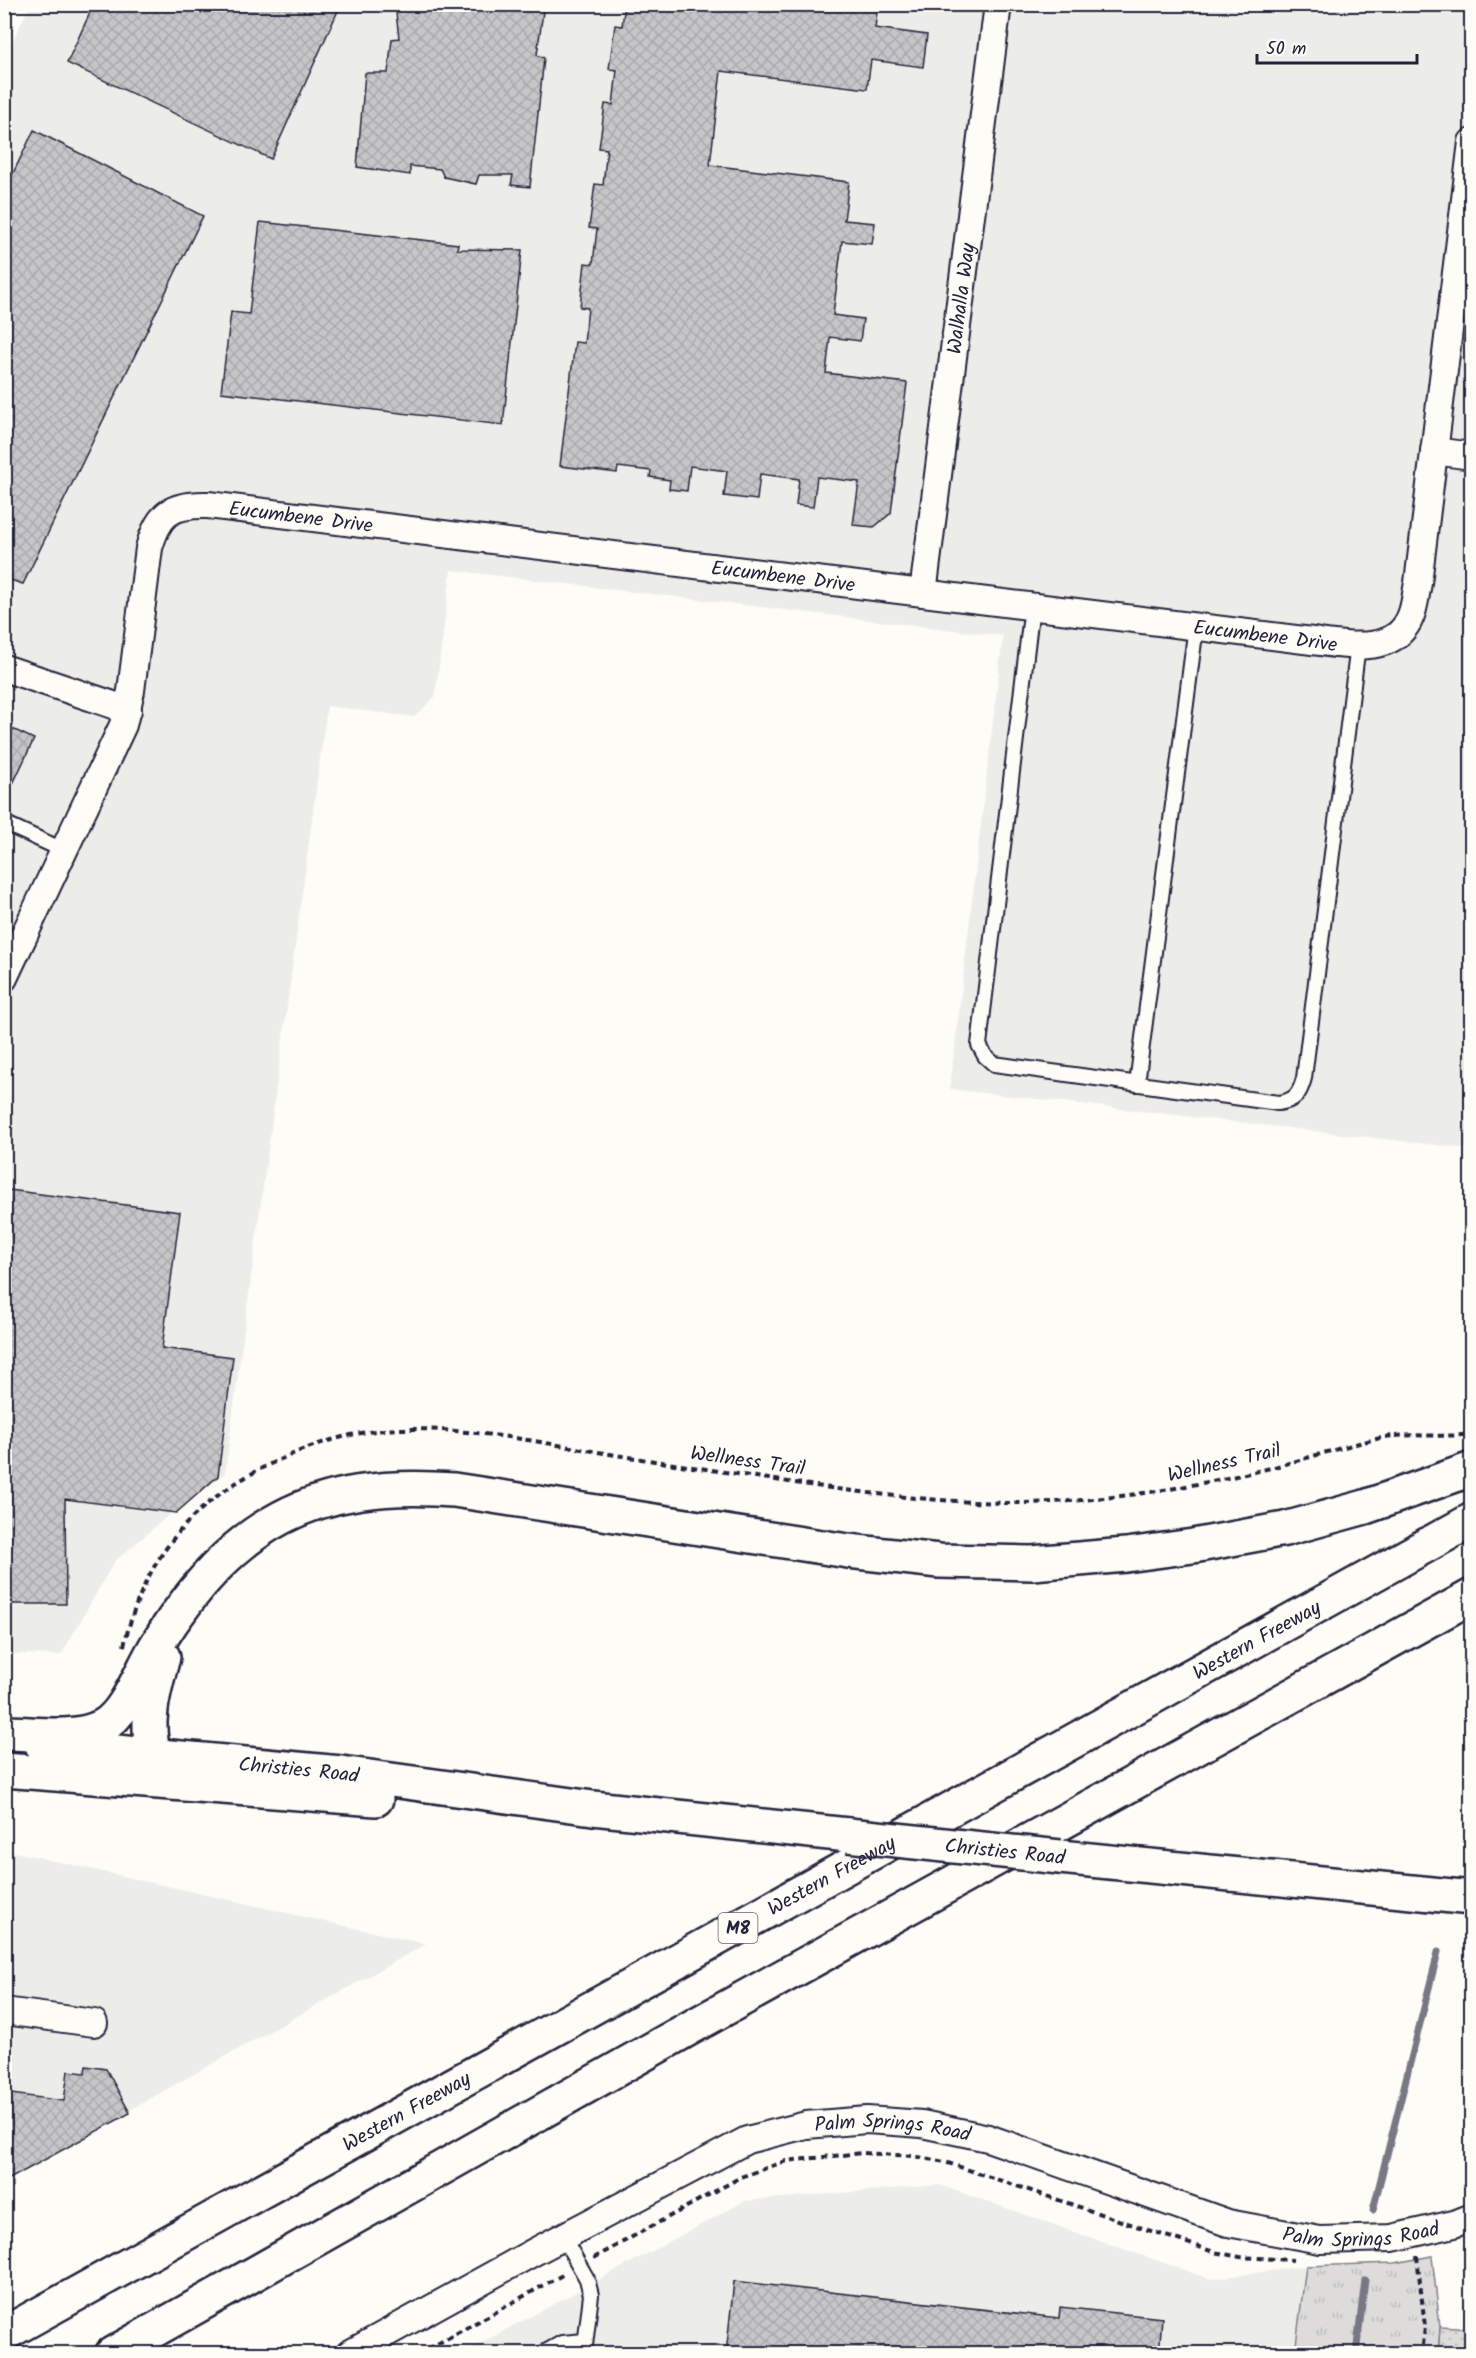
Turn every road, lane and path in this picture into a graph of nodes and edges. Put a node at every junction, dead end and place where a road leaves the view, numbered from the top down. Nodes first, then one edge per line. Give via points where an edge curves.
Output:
1 (998, 4) edge
2 (1472, 142) edge
3 (1434, 451) junction
4 (1472, 456) edge
5 (924, 593) junction
6 (1032, 606) junction
7 (1196, 626) junction
8 (1358, 645) junction
9 (4, 668) edge
10 (128, 710) junction
11 (4, 823) edge
12 (65, 851) junction
13 (4, 978) edge
14 (1137, 1084) junction
15 (1472, 1434) edge
16 (1472, 1469) edge
17 (1472, 1520) edge
18 (1472, 1596) edge
19 (177, 1615) junction
20 (122, 1653) dead end
21 (4, 1732) edge
22 (4, 1741) edge
23 (155, 1755) junction
24 (4, 1770) edge
25 (375, 1799) junction
26 (593, 1808) junction
27 (1417, 1893) junction
28 (1472, 1898) edge
29 (1472, 1909) edge
30 (4, 2011) edge
31 (94, 2023) dead end
32 (1472, 2217) edge
33 (562, 2237) junction
34 (1417, 2253) dead end
35 (1240, 2257) dead end
36 (579, 2266) junction
37 (4, 2334) edge
38 (584, 2347) edge
39 (112, 2354) edge
40 (350, 2354) edge
41 (419, 2354) edge
42 (542, 2354) edge
43 (1422, 2354) edge

1 - 5 street, Walhalla Way
2 - 3 street, Eucumbene Drive
3 - 4 street
3 - 8 street, Eucumbene Drive via 1410,618 1394,638
5 - 6 street, Eucumbene Drive
5 - 10 street, Eucumbene Drive via 191,504 175,507 154,531
6 - 7 street, Eucumbene Drive
6 - 14 lane via 979,1045 994,1064
7 - 8 street, Eucumbene Drive
7 - 14 lane
8 - 14 lane via 1300,1092 1291,1101 1278,1103
9 - 10 street
10 - 12 street, Eucumbene Drive
11 - 12 lane
12 - 13 street, Eucumbene Drive
15 - 20 path, Wellness Trail via 1385,1437 1177,1489 1086,1500 1014,1503 936,1499 819,1485 472,1432 368,1432 312,1445 276,1460 231,1485 192,1516 152,1570 136,1603
16 - 19 main road via 1365,1508 1285,1529 1171,1549 1032,1563 939,1561 848,1551 454,1490 392,1487 312,1503 266,1525 220,1563
17 - 37 main road, Western Freeway / M8
18 - 39 main road via 697,2024
19 - 21 main road via 114,1719 75,1734
19 - 23 main road via 155,1689 150,1723
22 - 23 main road, Christies Road
23 - 25 main road via 164,1766 173,1769 280,1781
23 - 26 main road, Christies Road via 341,1773
24 - 25 main road, Christies Road
25 - 26 main road, Christies Road
26 - 27 main road, Christies Road, bridge
27 - 28 main road, Christies Road
27 - 29 main road, Christies Road
30 - 31 street
32 - 33 street, Palm Springs Road via 1392,2238 1320,2240 1228,2223 988,2138 922,2124 867,2120 806,2125 747,2140
33 - 36 lane
33 - 40 street, Palm Springs Road
34 - 43 path via 1425,2327
35 - 36 path via 1214,2252 945,2162 862,2153 786,2161 741,2177
36 - 38 lane via 591,2295
36 - 41 path
38 - 42 lane via 562,2343

